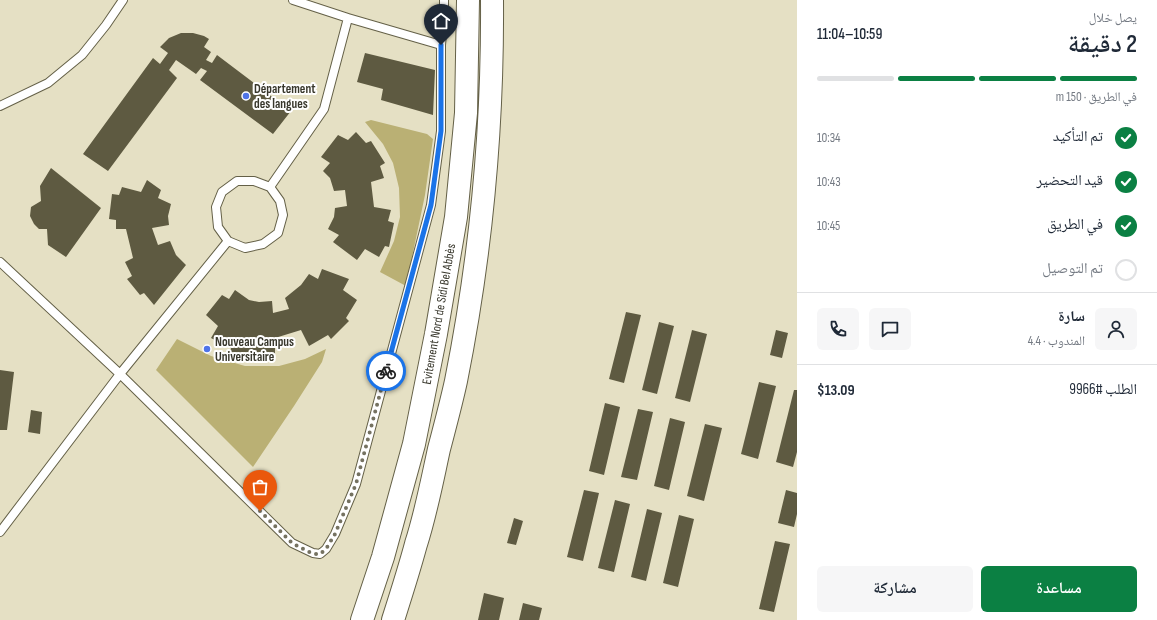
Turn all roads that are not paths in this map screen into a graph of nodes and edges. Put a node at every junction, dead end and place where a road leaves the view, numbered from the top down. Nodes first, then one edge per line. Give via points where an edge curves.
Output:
1 (123, 0) edge
2 (293, 0) edge
3 (444, 0) edge
4 (468, 0) edge
5 (492, 0) edge
6 (348, 18) junction
7 (441, 45) junction
8 (0, 106) edge
9 (270, 187) junction
10 (228, 241) junction
11 (0, 262) edge
12 (120, 374) junction
13 (0, 532) edge
14 (362, 620) edge
15 (393, 620) edge

1 - 8 lane via 82,55 48,84
2 - 6 lane
3 - 7 lane
4 - 14 highway, Evitement Nord de Sidi Bel Abbès via 466,113 457,209 436,334 414,444 383,558
5 - 15 highway, Evitement Nord de Sidi Bel Abbès via 492,84 477,255 456,382 417,543
6 - 7 lane
6 - 9 lane via 324,109
7 - 12 lane via 441,131 431,205 356,484 326,549 320,554 313,554 292,543
9 - 10 lane via 280,201 283,215 278,232 263,244 245,248
9 - 10 lane via 254,180 237,181 222,192 216,207 218,227
10 - 12 lane
11 - 12 lane
12 - 13 lane

